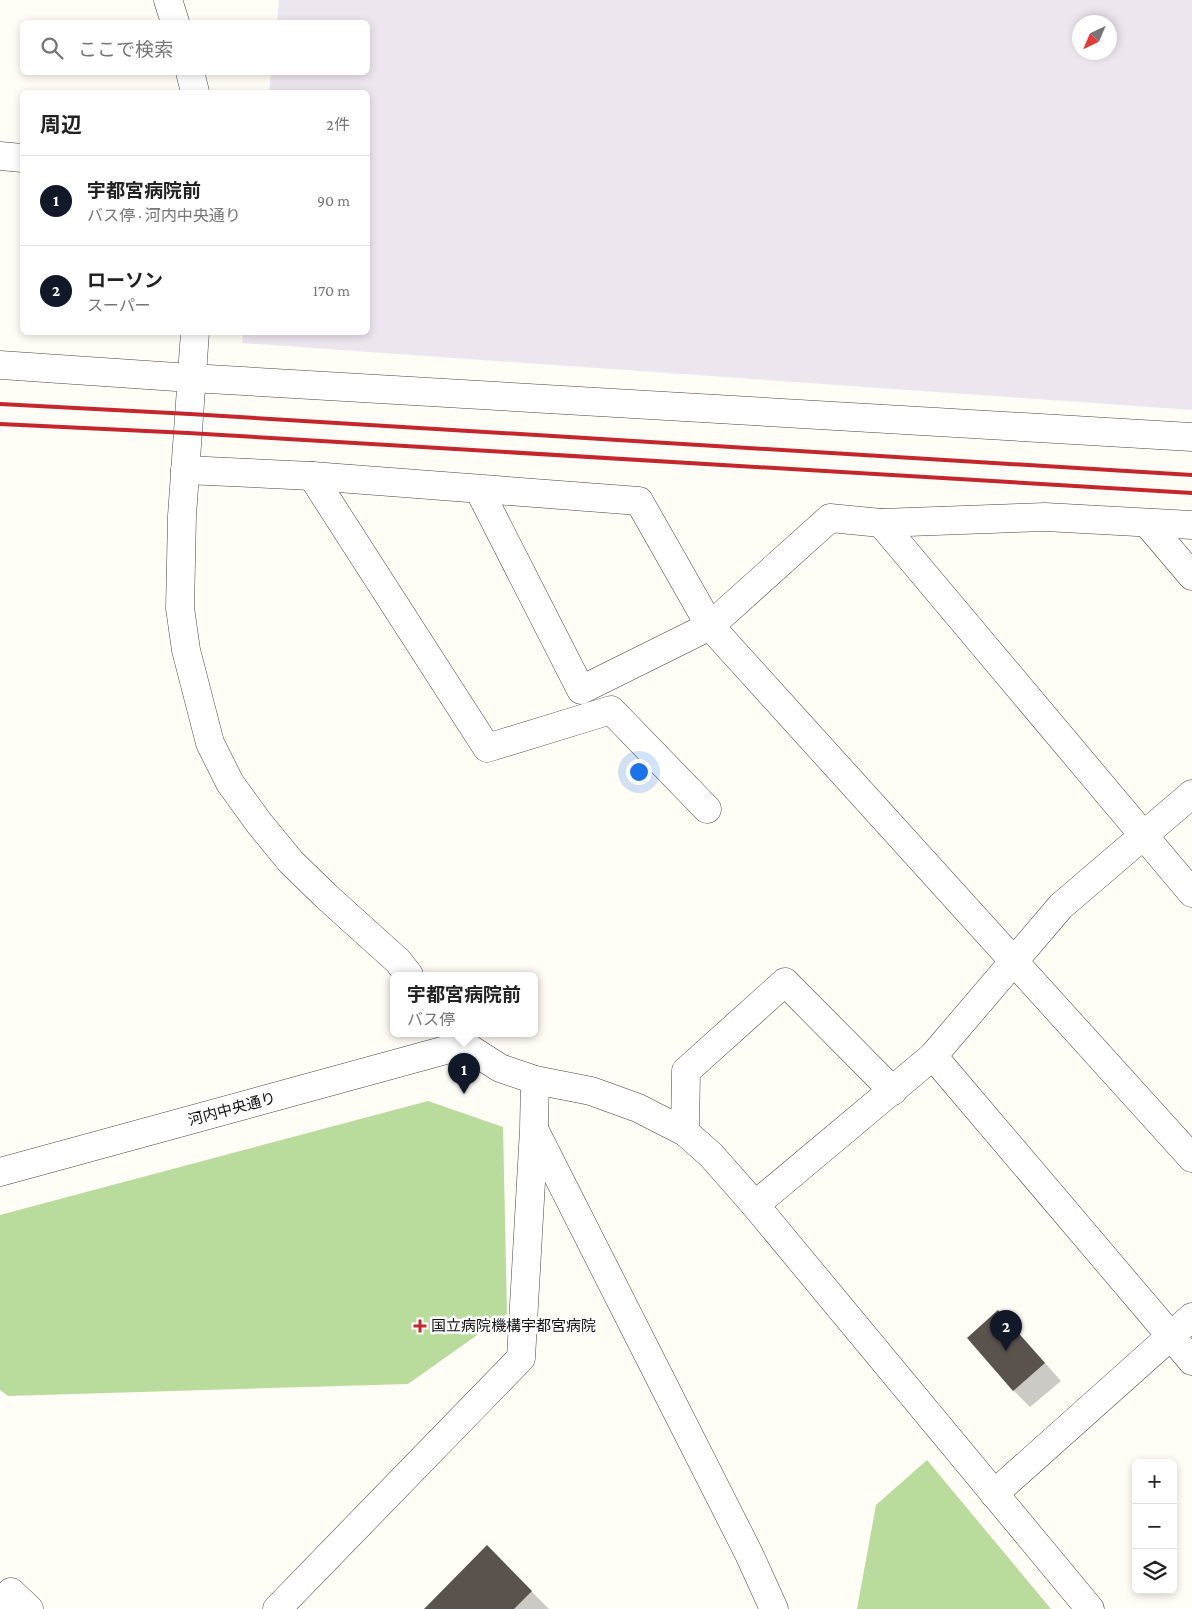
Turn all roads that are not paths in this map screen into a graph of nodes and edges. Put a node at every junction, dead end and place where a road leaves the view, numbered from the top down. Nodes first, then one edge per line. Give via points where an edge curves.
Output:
1 (168, 0) edge
2 (174, 20) edge
3 (191, 75) edge
4 (194, 90) edge
5 (0, 156) edge
6 (20, 158) edge
7 (195, 335) edge
8 (0, 365) edge
9 (191, 378) junction
10 (1192, 437) edge
11 (185, 470) junction
12 (312, 476) junction
13 (479, 490) junction
14 (881, 523) junction
15 (1147, 523) junction
16 (1192, 525) edge
17 (1192, 576) edge
18 (710, 626) junction
19 (1192, 794) edge
20 (707, 809) dead end
21 (1144, 836) junction
22 (1192, 892) edge
23 (1014, 961) junction
24 (407, 972) edge
25 (459, 1039) edge
26 (933, 1056) junction
27 (535, 1080) junction
28 (893, 1091) junction
29 (534, 1129) junction
30 (684, 1132) junction
31 (1192, 1158) edge
32 (0, 1172) edge
33 (755, 1205) junction
34 (1192, 1317) edge
35 (1171, 1336) junction
36 (1192, 1361) edge
37 (994, 1494) junction
38 (0, 1605) edge
39 (29, 1609) edge
40 (277, 1609) edge
41 (774, 1609) edge
42 (1090, 1609) edge

1 - 2 street
3 - 4 street
5 - 6 street
7 - 9 street
8 - 9 street
9 - 10 street
9 - 11 street
11 - 12 street
11 - 24 street via 180,608 186,650 210,743 230,783 291,862 398,960
12 - 13 street
12 - 20 street via 488,748 611,710
13 - 18 street via 639,501
13 - 18 street via 581,690
14 - 15 street via 1045,517
14 - 18 street via 830,518
14 - 21 street
15 - 16 street
15 - 17 street
18 - 23 street
19 - 21 street
21 - 22 street
21 - 23 street via 1061,906
23 - 26 street
23 - 31 street
25 - 27 street via 500,1068
25 - 32 street, 河内中央通り
26 - 28 street
26 - 35 street
27 - 29 street
27 - 30 street via 601,1094 638,1108
28 - 30 street via 786,982 686,1071
28 - 33 street
29 - 40 street via 521,1358
29 - 41 street
30 - 33 street via 718,1162
33 - 37 street
34 - 35 street
35 - 36 street
35 - 37 street
37 - 42 street
38 - 39 street via 11,1592

